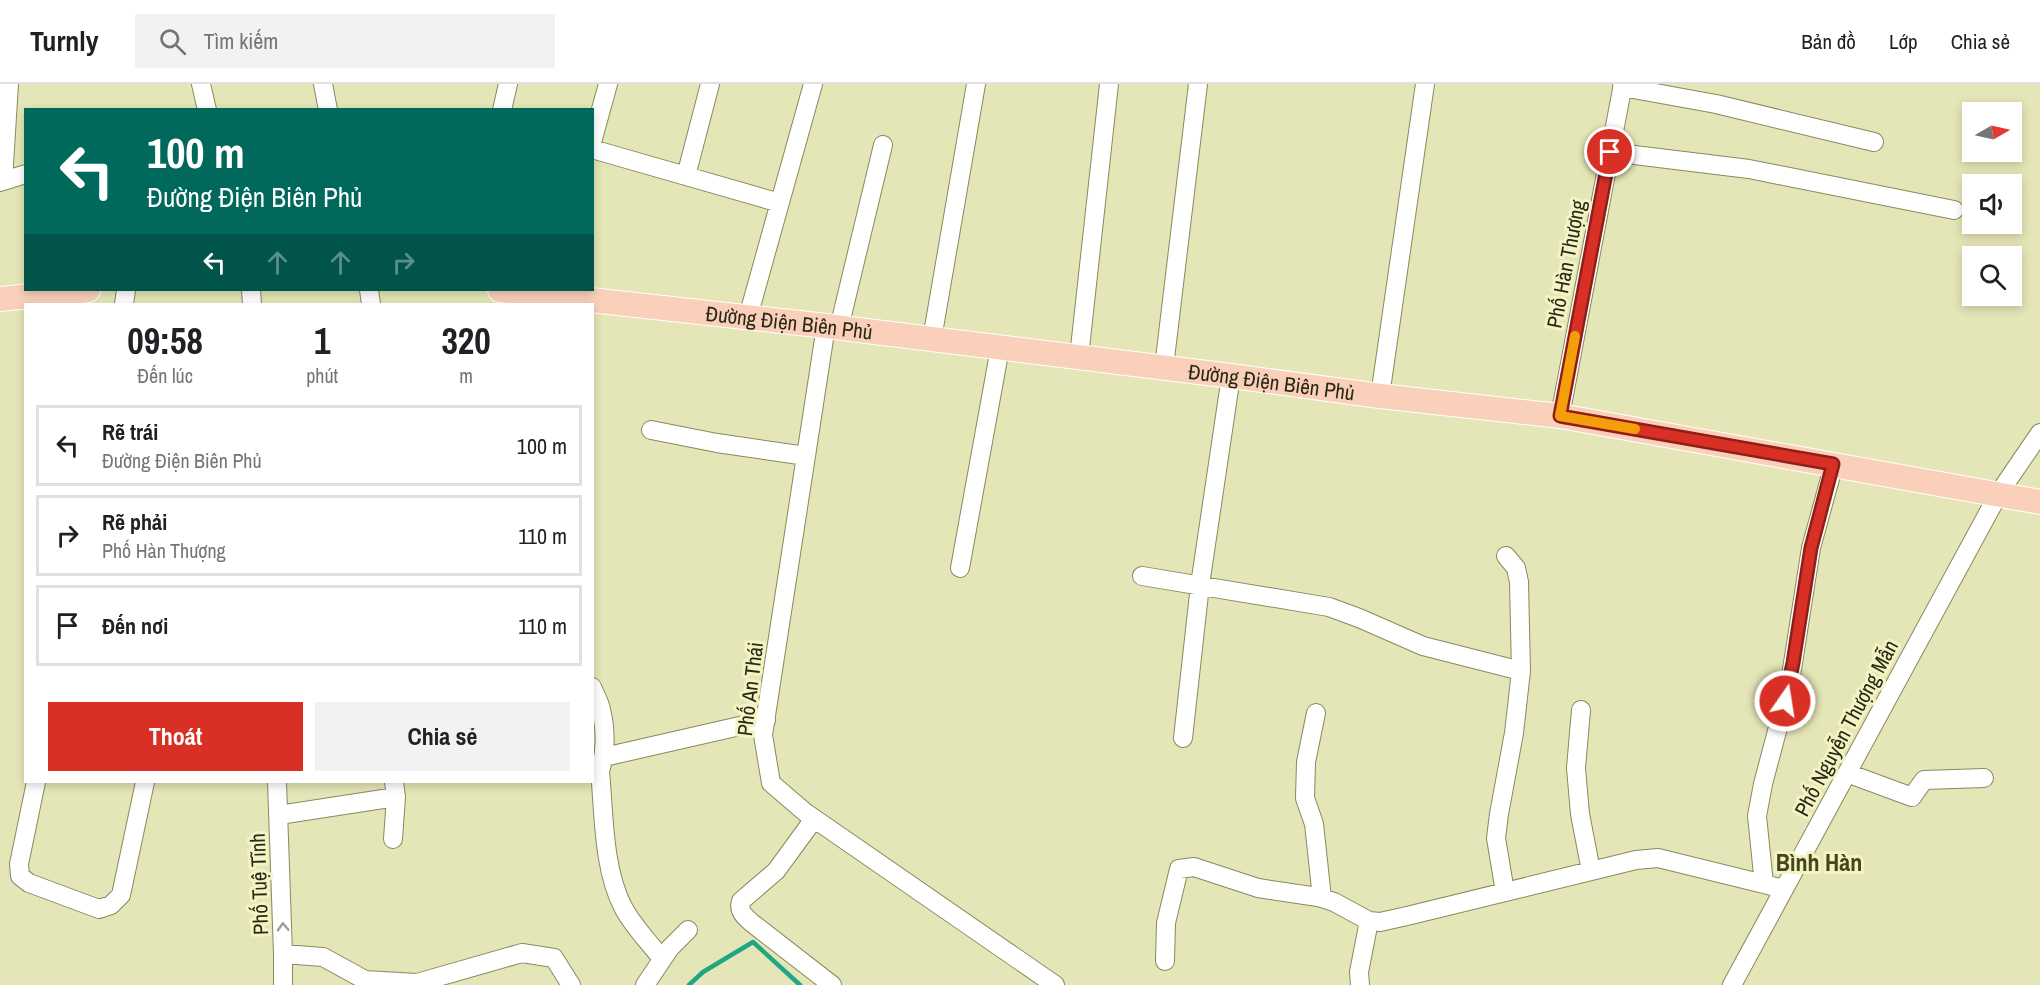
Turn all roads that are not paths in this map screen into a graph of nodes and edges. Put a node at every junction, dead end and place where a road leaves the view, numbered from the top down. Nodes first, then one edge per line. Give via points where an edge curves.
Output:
1 (9, 84) edge
2 (201, 84) edge
3 (323, 84) edge
4 (508, 84) edge
5 (608, 84) edge
6 (710, 84) edge
7 (813, 84) edge
8 (976, 84) edge
9 (1109, 84) edge
10 (1198, 84) edge
11 (1425, 84) edge
12 (1623, 85) edge
13 (207, 108) edge
14 (328, 108) edge
15 (502, 108) edge
16 (594, 135) edge
17 (1874, 142) dead end
18 (884, 146) dead end
19 (594, 150) edge
20 (1610, 152) junction
21 (24, 175) edge
22 (686, 176) junction
23 (1, 181) edge
24 (780, 203) junction
25 (1954, 210) dead end
26 (85, 291) edge
27 (509, 291) edge
28 (62, 298) edge
29 (0, 299) edge
30 (748, 317) junction
31 (832, 327) junction
32 (932, 339) junction
33 (1000, 348) junction
34 (1079, 357) junction
35 (1164, 367) junction
36 (1231, 376) junction
37 (1380, 396) junction
38 (1560, 416) junction
39 (651, 430) dead end
40 (2040, 433) edge
41 (806, 456) junction
42 (1833, 464) junction
43 (1999, 493) junction
44 (2040, 502) edge
45 (1506, 556) dead end
46 (960, 568) dead end
47 (1142, 576) dead end
48 (1200, 585) junction
49 (1521, 671) junction
50 (594, 692) edge
51 (1581, 710) dead end
52 (1316, 713) dead end
53 (766, 720) junction
54 (1183, 738) dead end
55 (604, 757) junction
56 (1847, 773) junction
57 (1984, 778) dead end
58 (36, 783) edge
59 (145, 783) edge
60 (277, 783) edge
61 (395, 789) edge
62 (279, 814) junction
63 (814, 819) junction
64 (393, 839) dead end
65 (1591, 871) junction
66 (1764, 884) junction
67 (1784, 889) junction
68 (1505, 892) junction
69 (1322, 898) junction
70 (1370, 921) junction
71 (688, 930) dead end
72 (284, 954) junction
73 (662, 959) junction
74 (1165, 961) dead end
75 (283, 985) edge
76 (571, 985) edge
77 (645, 985) edge
78 (832, 985) edge
79 (1054, 985) edge
80 (1359, 985) edge
81 (1732, 985) edge

1 - 23 street
2 - 13 street
3 - 14 street
4 - 15 street
5 - 16 street
6 - 22 street
7 - 24 street
8 - 32 street
9 - 34 street
10 - 35 street
11 - 37 street
12 - 17 street
12 - 20 street, Phố Hàn Thượng
18 - 31 street, Phố An Thái
19 - 22 street
20 - 25 street via 1749,169
20 - 38 street, Phố Hàn Thượng
21 - 23 street
22 - 24 street
24 - 30 street
26 - 28 main road
27 - 30 main road, Đường Điện Biên Phủ
28 - 29 main road
30 - 31 main road, Đường Điện Biên Phủ
31 - 32 main road, Đường Điện Biên Phủ
31 - 41 street, Phố An Thái
32 - 33 main road, Đường Điện Biên Phủ
33 - 34 main road, Đường Điện Biên Phủ
33 - 46 street
34 - 35 main road, Đường Điện Biên Phủ
35 - 36 main road, Đường Điện Biên Phủ
36 - 37 main road, Đường Điện Biên Phủ
36 - 48 street
37 - 38 main road, Đường Điện Biên Phủ
38 - 42 main road, Đường Điện Biên Phủ
39 - 41 street
40 - 43 street, Phố Nguyễn Thượng Mẫn
41 - 53 street, Phố An Thái
42 - 43 main road, Đường Điện Biên Phủ
42 - 66 street via 1811,548 1790,682 1757,816
43 - 44 main road, Đường Điện Biên Phủ
43 - 56 street, Phố Nguyễn Thượng Mẫn
45 - 49 street via 1516,568 1519,582
47 - 48 street
48 - 49 street via 1329,608 1430,649
48 - 54 street
49 - 68 street via 1496,838
50 - 55 street via 601,709
51 - 65 street via 1576,768
52 - 69 street via 1306,762 1305,798 1314,824
53 - 55 street
53 - 63 street, Phố An Thái via 763,735 771,783
55 - 73 street via 600,771 608,858 615,886 623,908
56 - 57 street via 1912,797 1924,780
56 - 67 street, Phố Nguyễn Thượng Mẫn
58 - 59 street via 20,876 99,909 111,906 121,895
60 - 62 street, Phố Tuệ Tĩnh
61 - 62 street
61 - 64 street
72 -> 62 street, Phố Tuệ Tĩnh
63 - 78 street via 776,872 740,906 742,914
63 - 79 street, Phố An Thái
65 - 66 street via 1658,858
65 - 68 street
66 - 67 street
67 - 81 street, Phố Nguyễn Thượng Mẫn
68 - 70 street
69 - 70 street
69 - 74 street via 1258,888 1194,867 1179,869 1166,922
70 - 80 street
71 - 73 street
72 - 75 street, Phố Tuệ Tĩnh
72 - 76 street via 322,957 364,980 417,983 522,952 554,958
73 - 77 street

